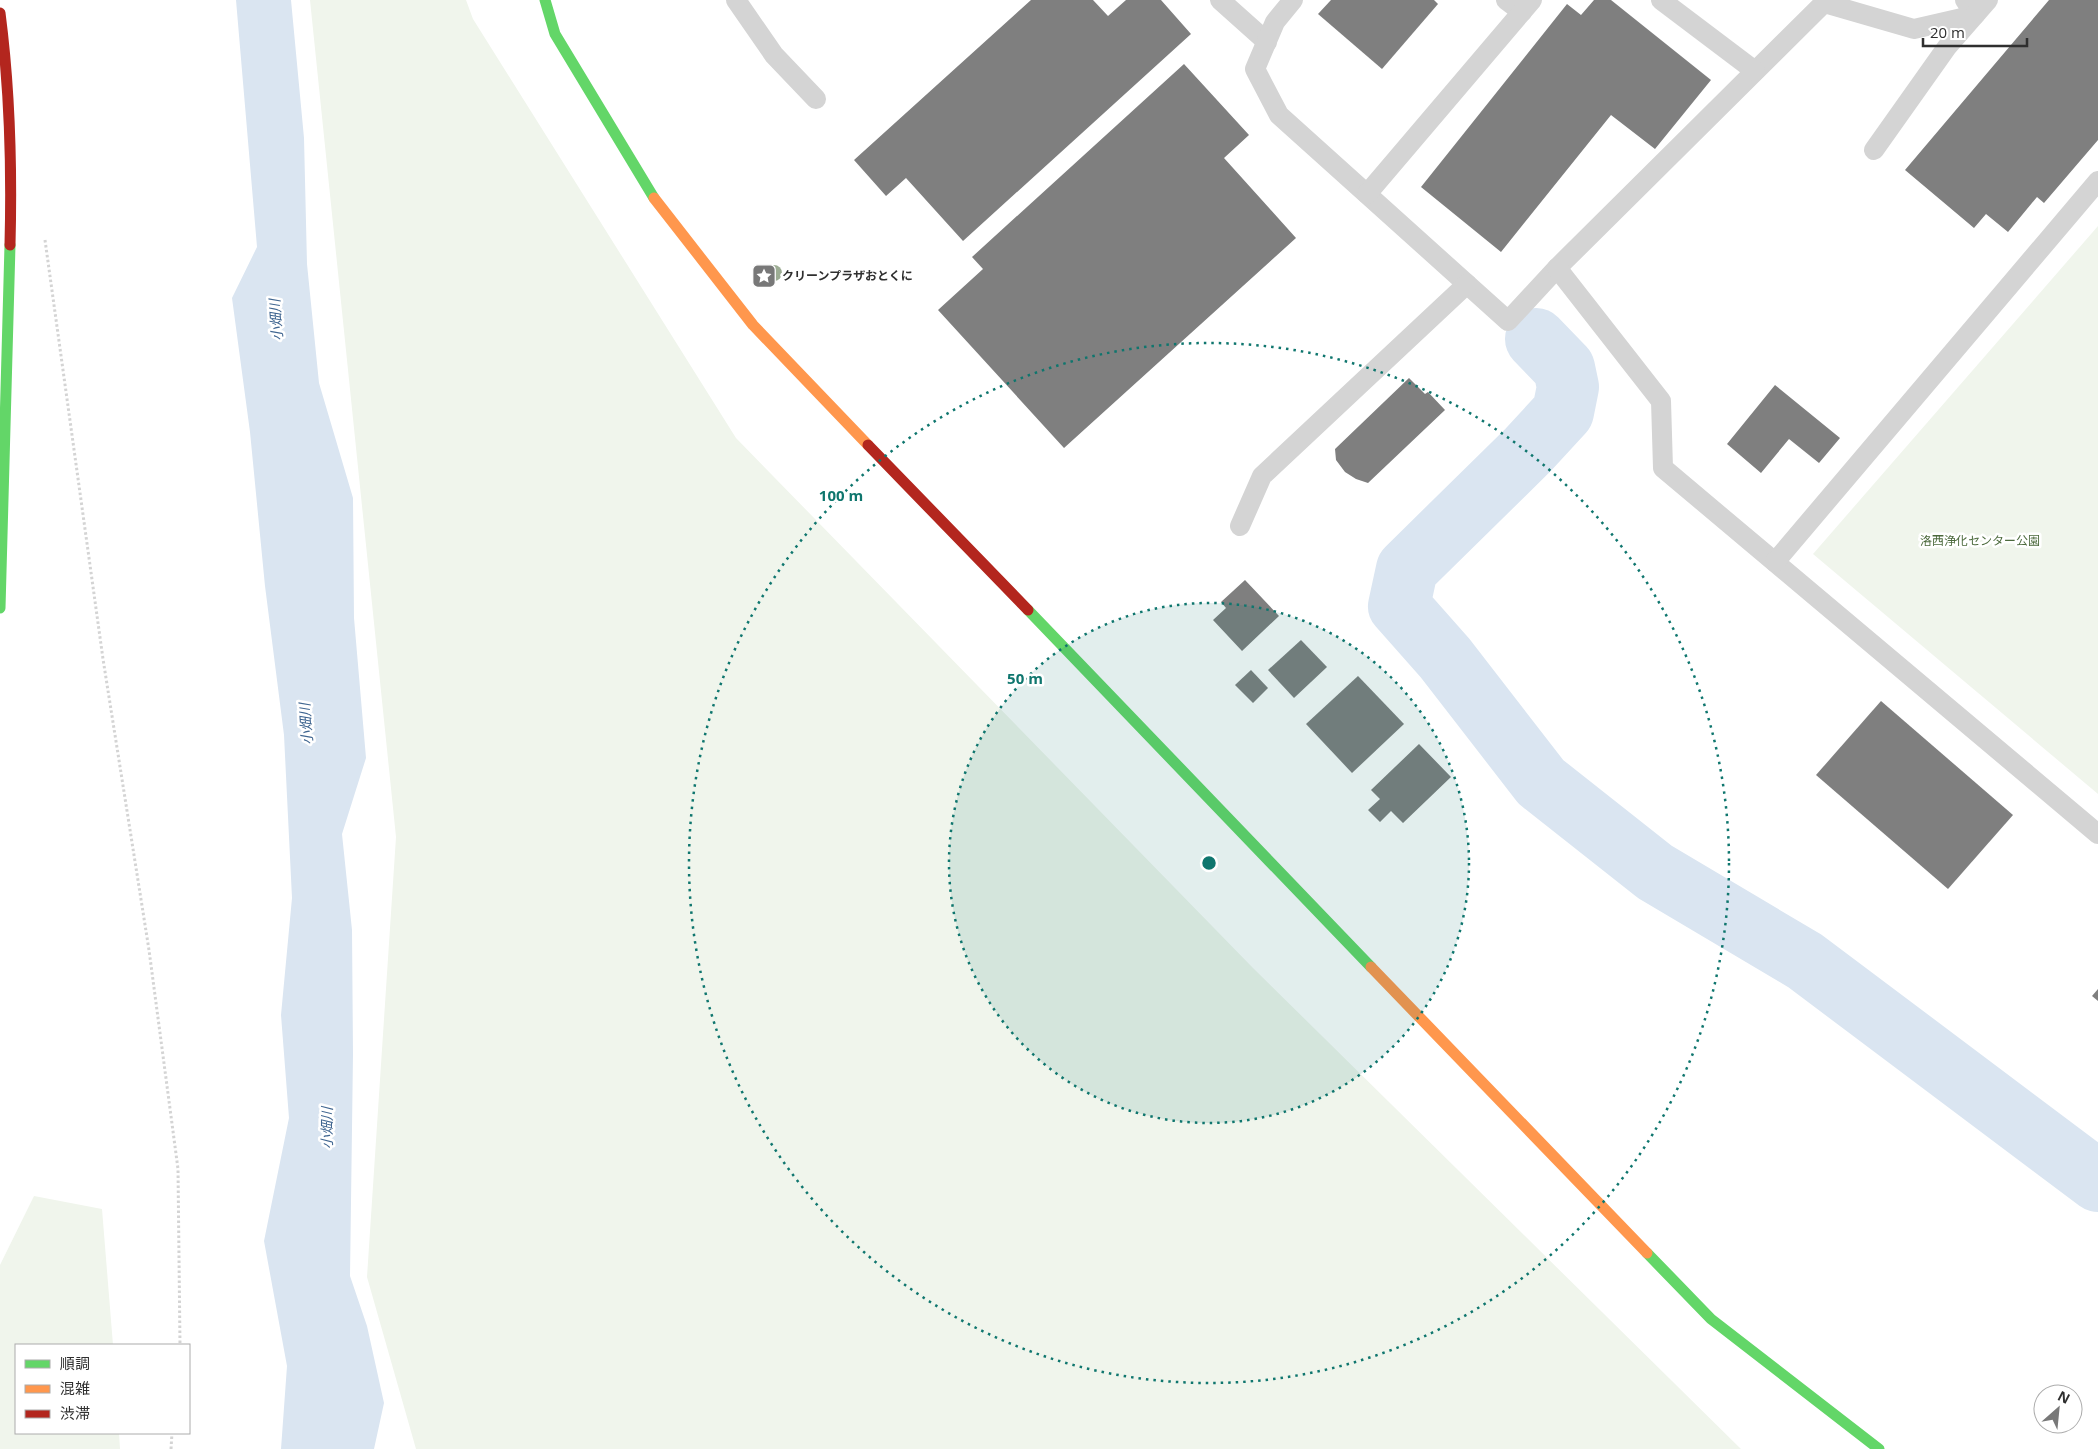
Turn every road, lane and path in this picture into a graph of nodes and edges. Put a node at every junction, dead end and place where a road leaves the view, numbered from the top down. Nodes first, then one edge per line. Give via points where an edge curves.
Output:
1 (545, 0) edge
2 (736, 0) edge
3 (1220, 0) edge
4 (1293, 0) edge
5 (1660, 0) edge
6 (1520, 4) edge
7 (1976, 5) edge
8 (0, 13) edge
9 (1267, 42) junction
10 (1755, 71) junction
11 (816, 99) dead end
12 (1874, 150) dead end
13 (2098, 181) edge
14 (1367, 194) junction
15 (44, 240) dead end
16 (1557, 268) junction
17 (1467, 284) junction
18 (1240, 526) dead end
19 (1775, 562) junction
20 (0, 608) edge
21 (2098, 834) edge
22 (180, 1344) edge
23 (172, 1434) edge
24 (171, 1449) edge
25 (1879, 1449) edge

1 - 25 street via 555,34 648,190 753,325 1711,1319
2 - 11 lane via 774,55
3 - 9 lane
4 - 9 lane via 1275,22
5 - 10 lane
6 - 14 lane
7 - 10 lane via 1914,29 1824,3
7 - 12 lane
8 - 20 street via 8,61 12,156
9 - 14 lane via 1255,69 1279,115
10 - 16 lane
13 - 19 lane
14 - 17 lane
15 - 22 path via 178,1169
16 - 17 lane via 1508,321
16 - 19 lane via 1661,401 1663,468
17 - 18 lane via 1262,476
19 - 21 lane
23 - 24 path

